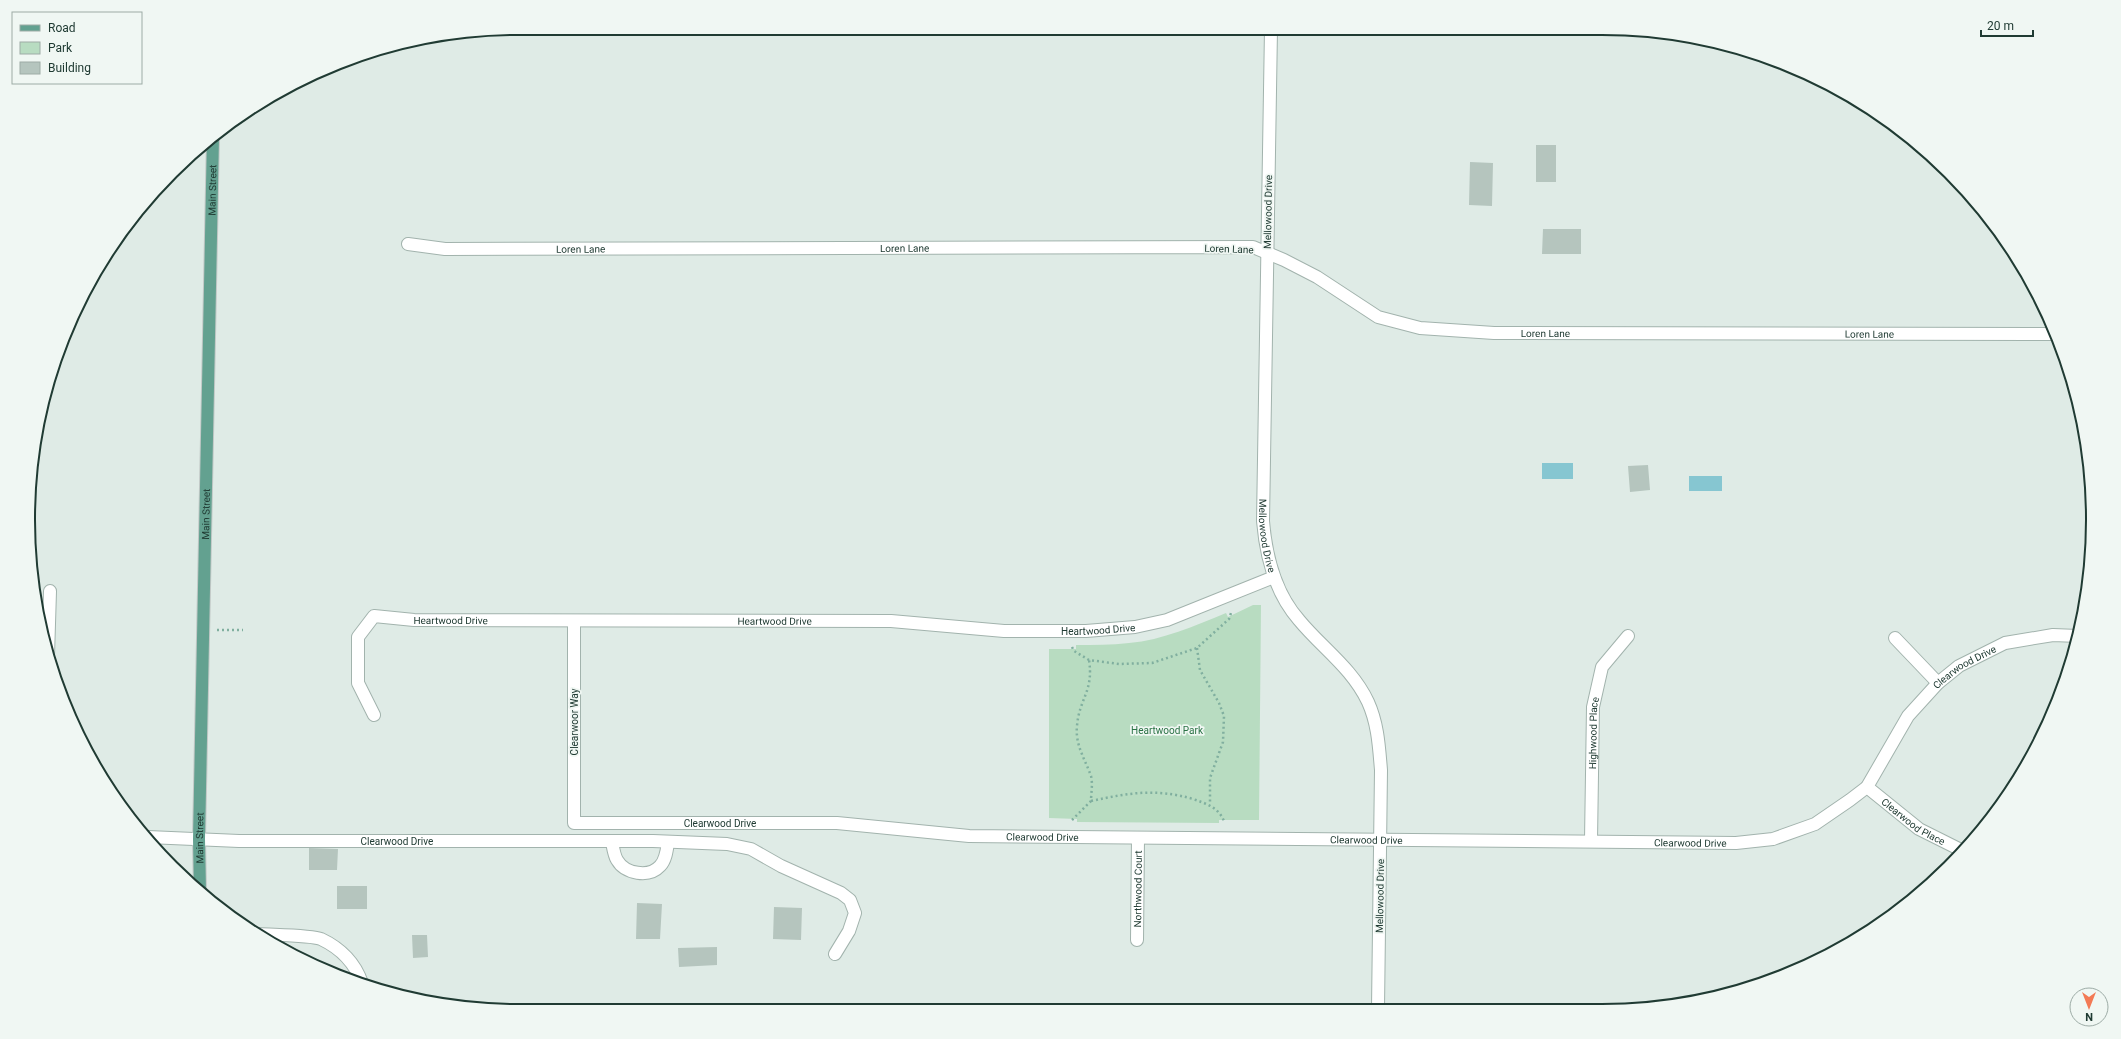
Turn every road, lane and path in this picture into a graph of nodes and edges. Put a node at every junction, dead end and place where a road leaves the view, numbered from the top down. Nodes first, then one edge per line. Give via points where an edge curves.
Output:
1 (1271, 35) edge
2 (213, 145) edge
3 (408, 244) dead end
4 (1268, 253) junction
5 (2049, 334) edge
6 (1274, 577) junction
7 (50, 591) dead end
8 (1231, 613) dead end
9 (574, 621) junction
10 (202, 630) junction
11 (243, 630) dead end
12 (49, 632) edge
13 (1628, 636) dead end
14 (2071, 636) edge
15 (1896, 638) dead end
16 (1072, 647) dead end
17 (1197, 648) junction
18 (1089, 660) junction
19 (1938, 683) junction
20 (374, 715) dead end
21 (1867, 787) junction
22 (1091, 801) junction
23 (1210, 804) junction
24 (1072, 820) dead end
25 (1224, 821) dead end
26 (574, 823) joint
27 (154, 837) edge
28 (1138, 838) junction
29 (199, 839) junction
30 (1380, 840) junction
31 (1591, 841) junction
32 (612, 842) junction
33 (668, 842) junction
34 (1957, 848) edge
35 (200, 884) edge
36 (271, 935) edge
37 (1137, 940) dead end
38 (835, 954) dead end
39 (360, 976) edge
40 (1378, 1004) edge

1 - 4 street, Mellowood Drive
2 - 10 main road, Main Street
3 - 4 street, Loren Lane via 445,249 1253,248
4 - 5 street, Loren Lane via 1317,278 1378,317 1420,328 1494,333
4 - 6 street, Mellowood Drive via 1263,521 1265,543
6 - 9 street, Heartwood Drive via 1167,620 1135,627 1086,631 1004,631 891,621
6 - 30 street, Mellowood Drive via 1284,600 1298,620 1345,666 1367,701 1378,735 1381,770
7 - 12 street
8 - 17 path via 1229,619
9 - 20 street, Heartwood Drive via 414,620 374,616 358,637 358,683
9 - 26 street, Clearwoor Way
10 - 11 path
10 - 29 main road, Main Street
13 - 31 street, Highwood Place via 1602,667 1593,707
14 - 19 street, Clearwood Drive via 2052,635 2005,644 1960,666
15 - 19 street
16 - 18 path
17 - 18 path via 1152,663 1119,664
17 - 23 path via 1200,670 1224,716 1224,742 1210,778
18 - 22 path via 1091,683 1079,711 1076,727 1078,745 1091,778
19 - 21 street, Clearwood Drive via 1908,716
21 - 31 street, Clearwood Drive via 1815,824 1773,839 1736,843
21 - 34 street, Clearwood Place via 1919,829
22 - 23 path via 1136,792 1157,792 1180,795
22 - 24 path
23 - 25 path via 1221,814
26 - 28 street, Clearwood Drive via 837,823 968,836
27 - 29 street, Clearwood Drive
28 - 30 street, Clearwood Drive
28 - 37 street, Northwood Court
29 - 32 street, Clearwood Drive
29 - 35 main road, Main Street
30 - 31 street, Clearwood Drive
30 - 40 street, Mellowood Drive
32 - 33 street, Clearwood Drive
32 - 33 street via 616,859 624,867 644,873 653,871 661,865
33 - 38 street, Clearwood Drive via 727,844 751,849 781,866 841,893 850,900 855,913 850,931
36 - 39 street via 320,939 348,958

